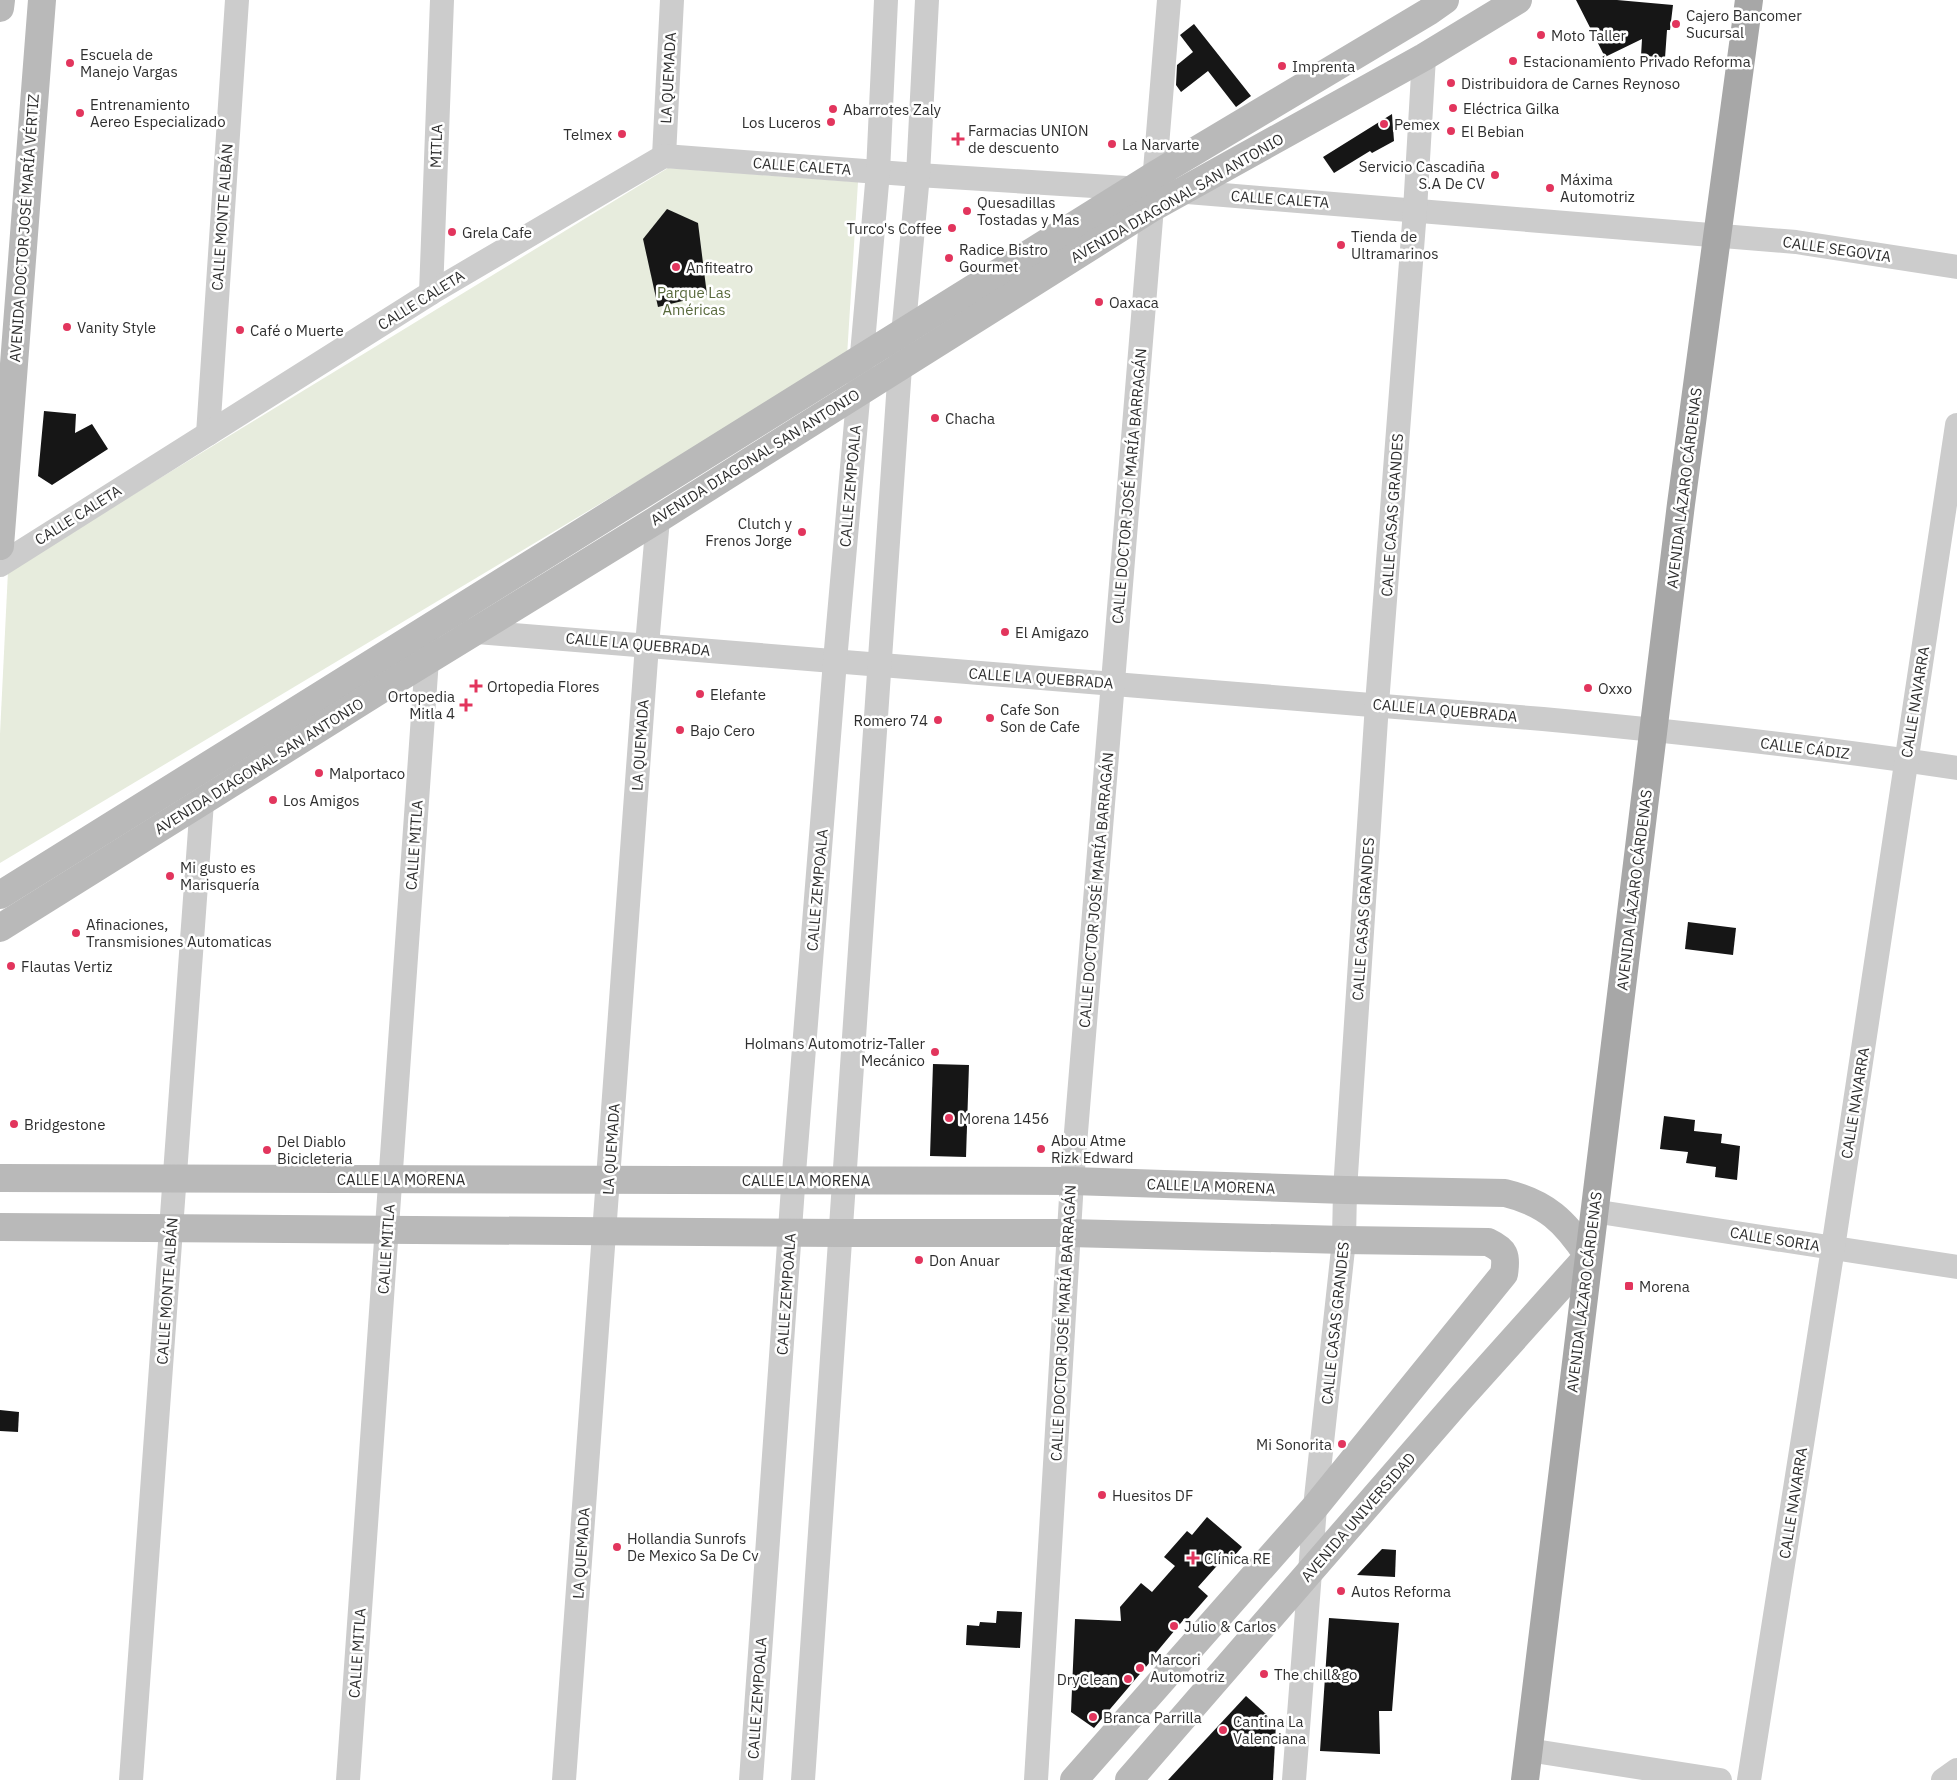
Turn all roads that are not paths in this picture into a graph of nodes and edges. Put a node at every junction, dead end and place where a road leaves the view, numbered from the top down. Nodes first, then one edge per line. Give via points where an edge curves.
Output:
1 (1, 0) edge
2 (42, 0) edge
3 (237, 0) edge
4 (442, 0) edge
5 (672, 0) edge
6 (886, 0) edge
7 (927, 0) edge
8 (1169, 0) edge
9 (1518, 0) edge
10 (1749, 0) edge
11 (1434, 4) edge
12 (0, 8) edge
13 (1424, 57) junction
14 (664, 156) junction
15 (878, 172) junction
16 (918, 175) junction
17 (1149, 190) junction
18 (1181, 192) junction
19 (1415, 210) junction
20 (1716, 237) junction
21 (1957, 267) edge
22 (431, 292) junction
23 (903, 333) junction
24 (861, 359) junction
25 (900, 367) junction
26 (858, 392) junction
27 (1957, 425) edge
28 (208, 434) junction
29 (658, 519) junction
30 (0, 546) edge
31 (0, 565) edge
32 (429, 628) junction
33 (476, 632) junction
34 (648, 645) junction
35 (427, 661) junction
36 (835, 661) junction
37 (879, 666) junction
38 (1113, 684) junction
39 (1377, 704) junction
40 (1653, 730) junction
41 (1906, 760) junction
42 (1957, 768) edge
43 (202, 802) junction
44 (0, 895) edge
45 (0, 928) edge
46 (0, 1178) edge
47 (176, 1178) junction
48 (390, 1179) junction
49 (609, 1179) junction
50 (794, 1181) junction
51 (845, 1181) junction
52 (1072, 1181) junction
53 (1345, 1190) junction
54 (1593, 1211) junction
55 (0, 1227) edge
56 (172, 1228) junction
57 (387, 1229) junction
58 (606, 1230) junction
59 (791, 1233) junction
60 (841, 1233) junction
61 (1068, 1233) junction
62 (1344, 1240) junction
63 (1833, 1248) junction
64 (1588, 1256) junction
65 (1957, 1267) edge
66 (1316, 1506) junction
67 (1310, 1573) junction
68 (1528, 1750) junction
69 (1957, 1770) edge
70 (131, 1780) edge
71 (348, 1780) edge
72 (564, 1780) edge
73 (750, 1780) edge
74 (803, 1780) edge
75 (1036, 1780) edge
76 (1074, 1780) edge
77 (1129, 1780) edge
78 (1294, 1780) edge
79 (1525, 1780) edge
80 (1720, 1780) edge
81 (1750, 1780) edge
82 (1942, 1780) edge

1 - 12 street
2 - 30 street, AVENIDA DOCTOR JOSÉ MARÍA VÉRTIZ
3 - 28 street, CALLE MONTE ALBÁN
4 - 22 street, MITLA
5 - 14 street, LA QUEMADA
6 - 15 street, CALLE ZEMPOALA
7 - 16 street
8 - 17 street, CALLE DOCTOR JOSÉ MARÍA BARRAGÁN
9 - 13 street, AVENIDA DIAGONAL SAN ANTONIO
10 - 20 main road, AVENIDA LÁZARO CÁRDENAS
11 - 17 street, AVENIDA DIAGONAL SAN ANTONIO
13 - 18 street, AVENIDA DIAGONAL SAN ANTONIO
13 - 19 street, CALLE CASAS GRANDES
14 - 15 street, CALLE CALETA
14 - 22 street, CALLE CALETA
15 - 16 street, CALLE CALETA
15 - 24 street, CALLE ZEMPOALA
16 - 17 street, CALLE CALETA
16 - 23 street
17 - 18 street, AVENIDA DIAGONAL SAN ANTONIO
17 - 23 street, AVENIDA DIAGONAL SAN ANTONIO
17 - 25 street, AVENIDA DIAGONAL SAN ANTONIO
17 - 38 street, CALLE DOCTOR JOSÉ MARÍA BARRAGÁN
18 - 19 street, CALLE CALETA
19 - 20 street, CALLE CALETA
19 - 39 street, CALLE CASAS GRANDES
20 - 21 street, CALLE SEGOVIA via 1796,242
20 - 40 main road, AVENIDA LÁZARO CÁRDENAS
22 - 28 street, CALLE CALETA
23 - 24 street, AVENIDA DIAGONAL SAN ANTONIO
23 - 25 street
24 - 26 street, CALLE ZEMPOALA
24 - 32 street, AVENIDA DIAGONAL SAN ANTONIO
25 - 26 street, AVENIDA DIAGONAL SAN ANTONIO
25 - 37 street
26 - 29 street, AVENIDA DIAGONAL SAN ANTONIO
26 - 36 street, CALLE ZEMPOALA
27 - 41 street, CALLE NAVARRA
28 - 31 street, CALLE CALETA
29 - 33 street, AVENIDA DIAGONAL SAN ANTONIO
29 - 34 street, LA QUEMADA
32 - 33 street, CALLE LA QUEBRADA
32 - 35 street, CALLE MITLA
32 - 44 street, AVENIDA DIAGONAL SAN ANTONIO
33 - 34 street, CALLE LA QUEBRADA
33 - 35 street, AVENIDA DIAGONAL SAN ANTONIO
34 - 36 street, CALLE LA QUEBRADA
34 - 49 street, LA QUEMADA
35 - 43 street, AVENIDA DIAGONAL SAN ANTONIO
35 - 48 street, CALLE MITLA
36 - 37 street, CALLE LA QUEBRADA
36 - 50 street, CALLE ZEMPOALA
37 - 38 street, CALLE LA QUEBRADA
37 - 51 street
38 - 39 street, CALLE LA QUEBRADA
38 - 52 street, CALLE DOCTOR JOSÉ MARÍA BARRAGÁN
39 - 40 street, CALLE LA QUEBRADA
39 - 53 street, CALLE CASAS GRANDES
40 - 41 street, CALLE CÁDIZ
40 - 54 main road, AVENIDA LÁZARO CÁRDENAS
41 - 42 street, CALLE CÁDIZ
41 - 63 street, CALLE NAVARRA
43 - 45 street, AVENIDA DIAGONAL SAN ANTONIO
43 - 47 street, CALLE MONTE ALBÁN
46 - 47 street, CALLE LA MORENA
47 - 48 street, CALLE LA MORENA
47 - 56 street, CALLE MONTE ALBÁN
48 - 49 street, CALLE LA MORENA
48 - 57 street, CALLE MITLA
49 - 50 street, CALLE LA MORENA
49 - 58 street, LA QUEMADA
50 - 51 street, CALLE LA MORENA
50 - 59 street, CALLE ZEMPOALA
51 - 52 street, CALLE LA MORENA
51 - 60 street
52 - 53 street, CALLE LA MORENA
52 - 61 street, CALLE DOCTOR JOSÉ MARÍA BARRAGÁN
53 - 62 street, CALLE CASAS GRANDES
53 - 64 street, CALLE LA MORENA via 1505,1193 1525,1198 1560,1220
54 - 63 street, CALLE SORIA
54 - 64 main road, AVENIDA LÁZARO CÁRDENAS
55 - 56 street
56 - 57 street
56 - 70 street, CALLE MONTE ALBÁN
57 - 58 street
57 - 71 street, CALLE MITLA
58 - 59 street
58 - 72 street, LA QUEMADA
59 - 60 street
59 - 73 street, CALLE ZEMPOALA
60 - 61 street
60 - 74 street
61 - 62 street
61 - 75 street, CALLE DOCTOR JOSÉ MARÍA BARRAGÁN
62 - 66 street, CALLE CASAS GRANDES
62 - 66 street via 1488,1242 1500,1248 1506,1260 1504,1274
63 - 65 street, CALLE SORIA
63 - 81 street, CALLE NAVARRA
64 - 67 street, AVENIDA UNIVERSIDAD
64 - 68 main road, AVENIDA LÁZARO CÁRDENAS
66 - 67 street, CALLE CASAS GRANDES
66 - 76 street
67 - 77 street, AVENIDA UNIVERSIDAD
67 - 78 street, CALLE CASAS GRANDES
68 - 79 main road, AVENIDA LÁZARO CÁRDENAS
68 - 80 street
69 - 82 street

